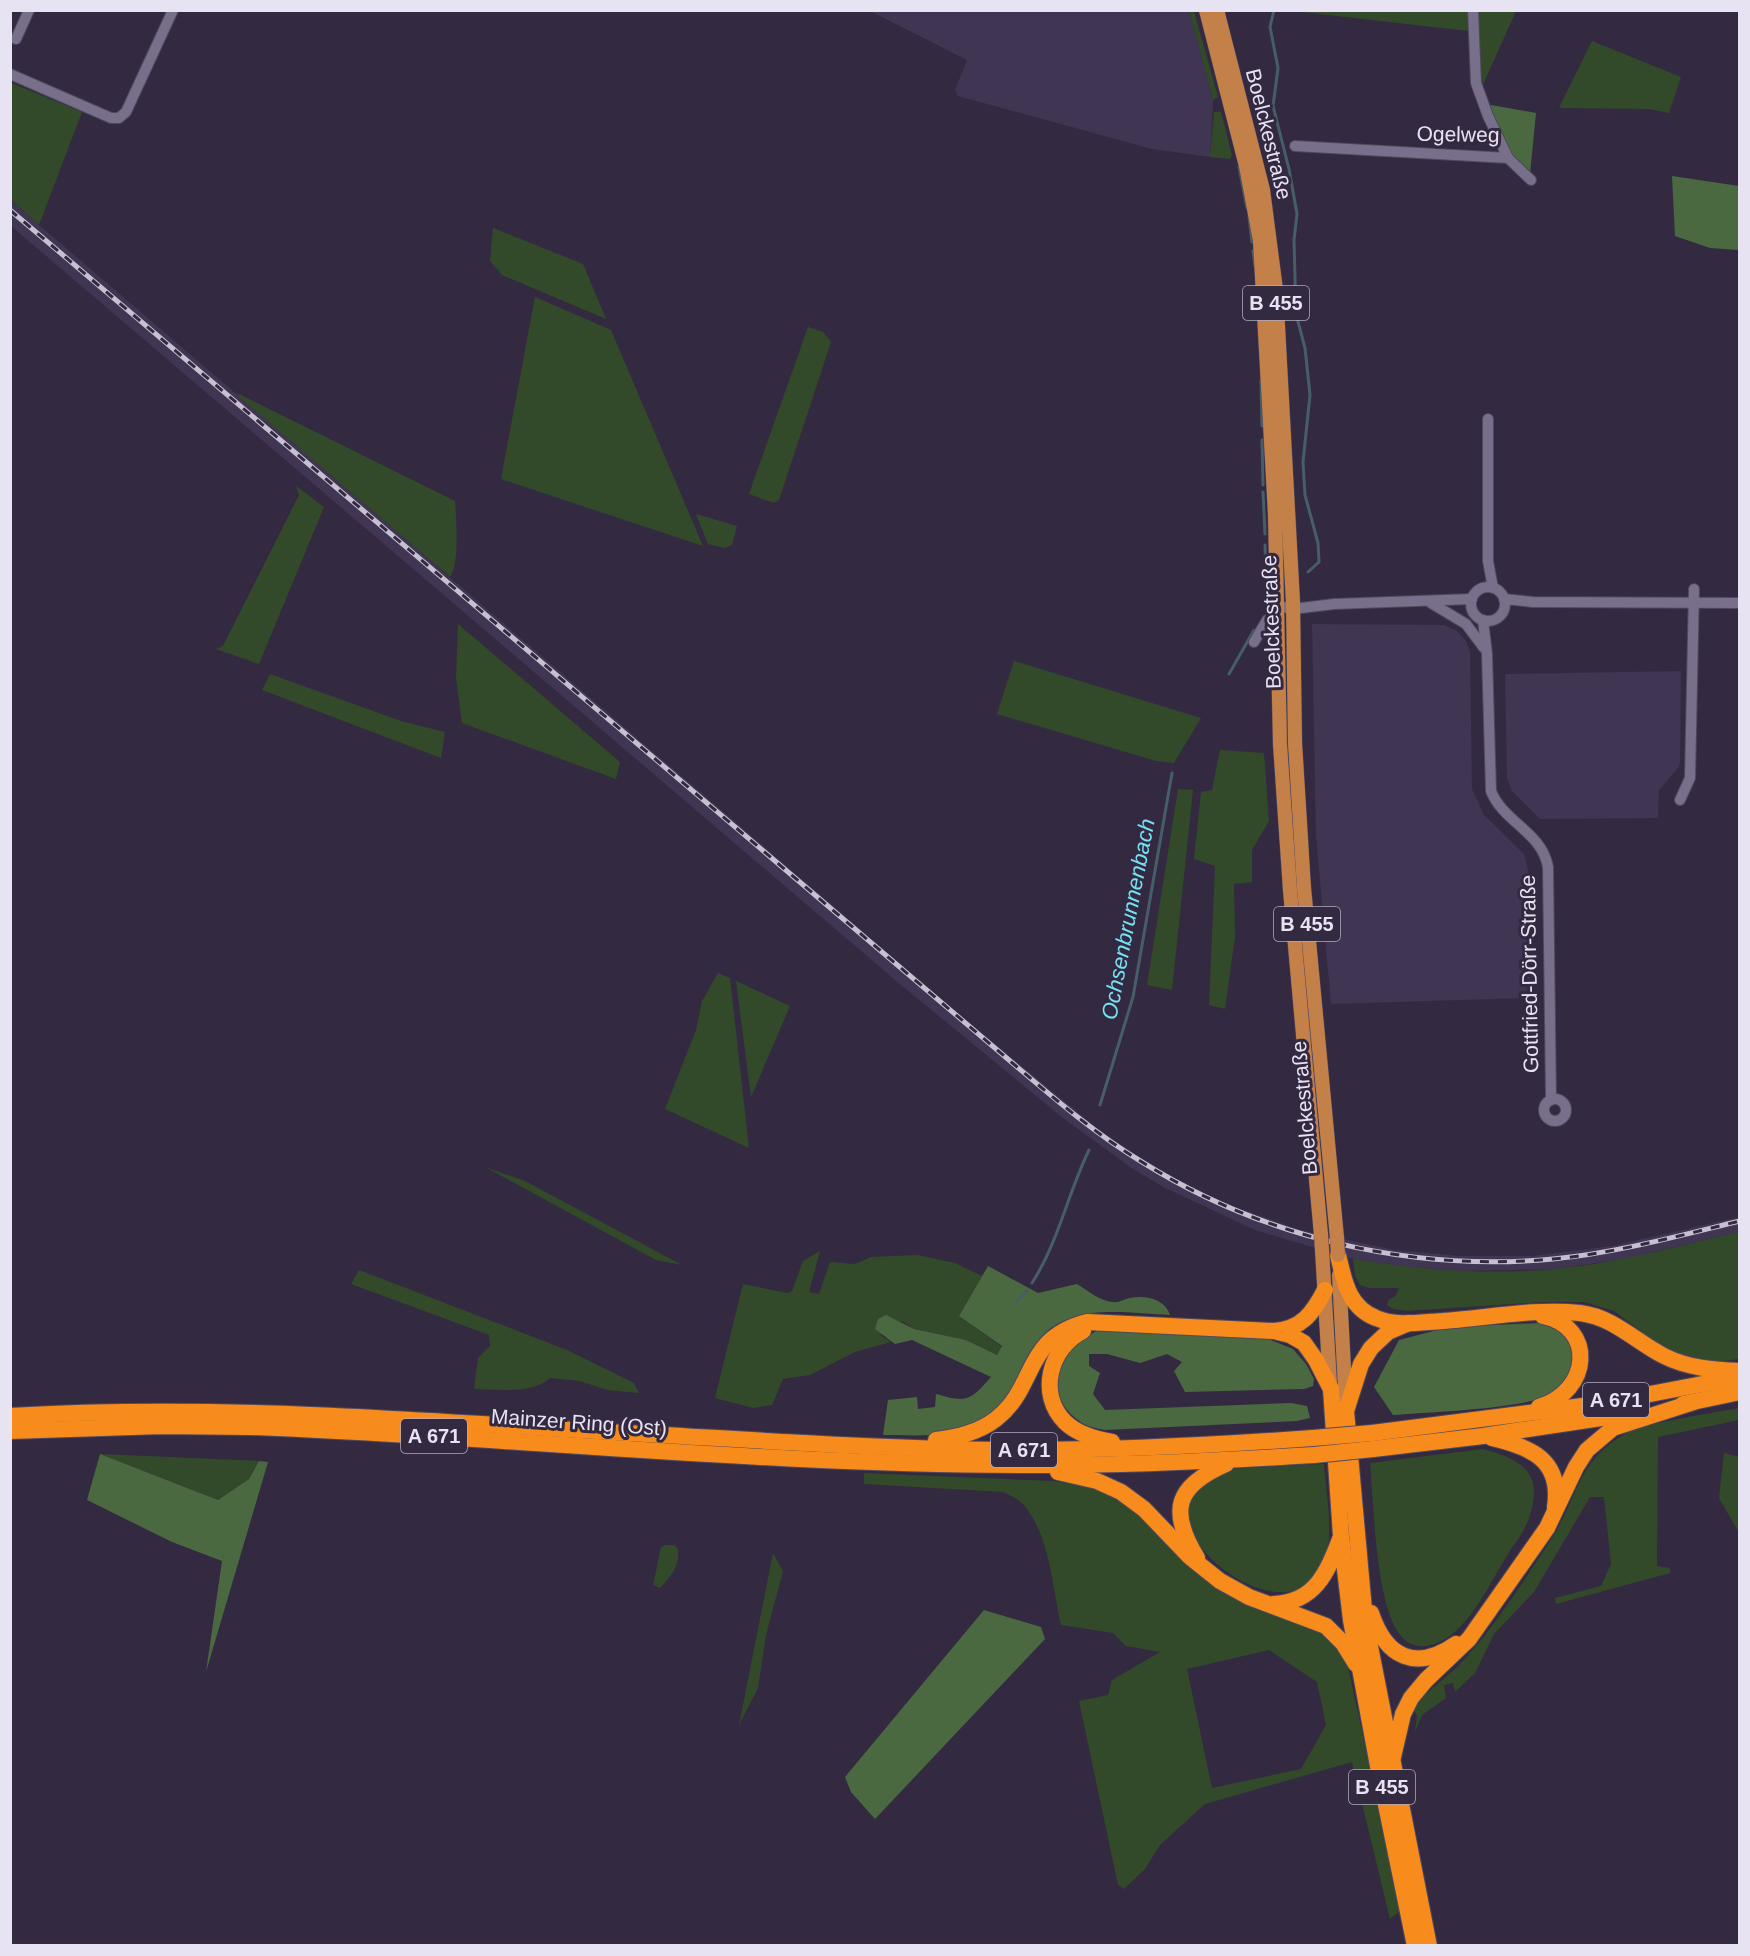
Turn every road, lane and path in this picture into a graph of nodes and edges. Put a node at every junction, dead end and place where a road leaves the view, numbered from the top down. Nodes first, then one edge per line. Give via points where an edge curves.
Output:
1 (29, 10) edge
2 (173, 10) edge
3 (1206, 10) edge
4 (1217, 10) edge
5 (1473, 10) edge
6 (16, 39) dead end
7 (10, 74) edge
8 (1295, 146) dead end
9 (1508, 158) junction
10 (1531, 180) dead end
11 (1488, 419) dead end
12 (1488, 588) junction
13 (1694, 589) dead end
14 (1430, 603) junction
15 (1472, 603) junction
16 (1693, 603) junction
17 (1740, 603) edge
18 (1504, 604) junction
19 (1293, 605) junction
20 (1278, 611) junction
21 (1487, 620) junction
22 (1254, 642) dead end
23 (1487, 654) junction
24 (1680, 800) dead end
25 (1551, 1100) dead end
26 (1330, 1252) junction
27 (1325, 1290) junction
28 (1533, 1314) junction
29 (1118, 1322) junction
30 (1409, 1323) junction
31 (1274, 1331) junction
32 (1740, 1371) edge
33 (1740, 1377) edge
34 (1331, 1389) junction
35 (1740, 1392) edge
36 (1694, 1402) junction
37 (1346, 1411) junction
38 (10, 1416) edge
39 (1493, 1419) junction
40 (10, 1431) edge
41 (1483, 1436) junction
42 (1373, 1441) junction
43 (887, 1446) junction
44 (1313, 1446) junction
45 (1160, 1447) junction
46 (1235, 1460) junction
47 (1024, 1465) junction
48 (1554, 1515) junction
49 (1341, 1536) junction
50 (1207, 1570) junction
51 (1361, 1581) junction
52 (1265, 1602) junction
53 (1480, 1623) junction
54 (1360, 1671) junction
55 (1392, 1764) junction
56 (1415, 1946) edge
57 (1429, 1946) edge

1 - 6 street
2 - 7 street via 126,112 119,118
3 - 20 main road, Boelckestraße / B 455 via 1248,175 1260,241
4 - 19 main road, Boelckestraße / B 455 via 1271,236
5 - 9 street, Ogelweg via 1476,83
8 - 9 street, Ogelweg
9 - 10 street
11 - 12 street
12 - 15 street via 1478,591
12 - 18 street
13 - 16 street
14 - 15 street
14 - 19 street
14 - 23 street via 1466,624
15 - 21 street via 1475,614
16 - 17 street
16 - 18 street
16 - 24 street via 1690,778
18 - 21 street via 1500,616
19 - 20 street
19 - 26 main road, Boelckestraße / B 455, bridge via 1295,743 1304,888 1337,1238
20 - 22 street
20 - 26 main road, Boelckestraße / B 455, bridge via 1280,744 1289,879 1321,1234
21 - 23 street, Gottfried-Dörr-Straße
23 - 25 street, Gottfried-Dörr-Straße via 1491,791 1501,808 1537,841 1548,867
26 - 27 main road, B 455
26 - 30 highway via 1346,1288 1362,1310 1378,1319
26 - 37 main road, B 455
27 - 31 highway via 1307,1319
27 - 34 main road, B 455
28 - 30 highway
28 - 32 highway via 1569,1312 1594,1316 1676,1361 1700,1368
28 - 39 highway via 1556,1321 1571,1333 1579,1350 1578,1375 1568,1391 1552,1402
29 - 31 highway
29 - 43 highway via 1077,1325 1049,1340 1011,1402 984,1427 953,1438
29 - 45 highway via 1089,1328 1062,1347 1050,1376 1053,1403 1064,1421 1082,1434 1110,1442
30 - 37 highway via 1388,1332 1371,1348 1361,1364
31 - 34 highway via 1304,1343
33 - 39 highway, A 671
34 - 49 highway, B 455
35 - 36 highway, A 671
36 - 41 highway, A 671
36 - 48 highway via 1621,1425 1598,1438 1580,1459
37 - 51 highway, B 455
38 - 43 highway, Mainzer Ring (Ost) / A 671 via 251,1412
39 - 42 highway, A 671
40 - 47 highway, Mainzer Ring (Ost) / A 671 via 251,1427 857,1461
41 - 42 highway, A 671
41 - 48 highway via 1524,1447 1544,1461 1556,1486
42 - 44 highway, A 671, bridge
43 - 45 highway, A 671 via 1024,1450
44 - 45 highway, A 671
44 - 46 highway, A 671
46 - 47 highway, A 671
46 - 50 highway via 1196,1479 1183,1498 1180,1510 1185,1535
47 - 50 highway via 1097,1481 1121,1492
48 - 53 highway
49 - 52 highway via 1326,1574 1311,1592 1294,1600
49 - 54 highway, B 455
50 - 52 highway via 1234,1589
51 - 53 highway via 1381,1638 1403,1656 1420,1659 1438,1655
51 - 55 highway, B 455
52 - 54 highway via 1326,1626 1343,1643
53 - 55 highway via 1462,1647 1411,1698 1403,1714
54 - 56 highway, B 455
55 - 57 highway, B 455

